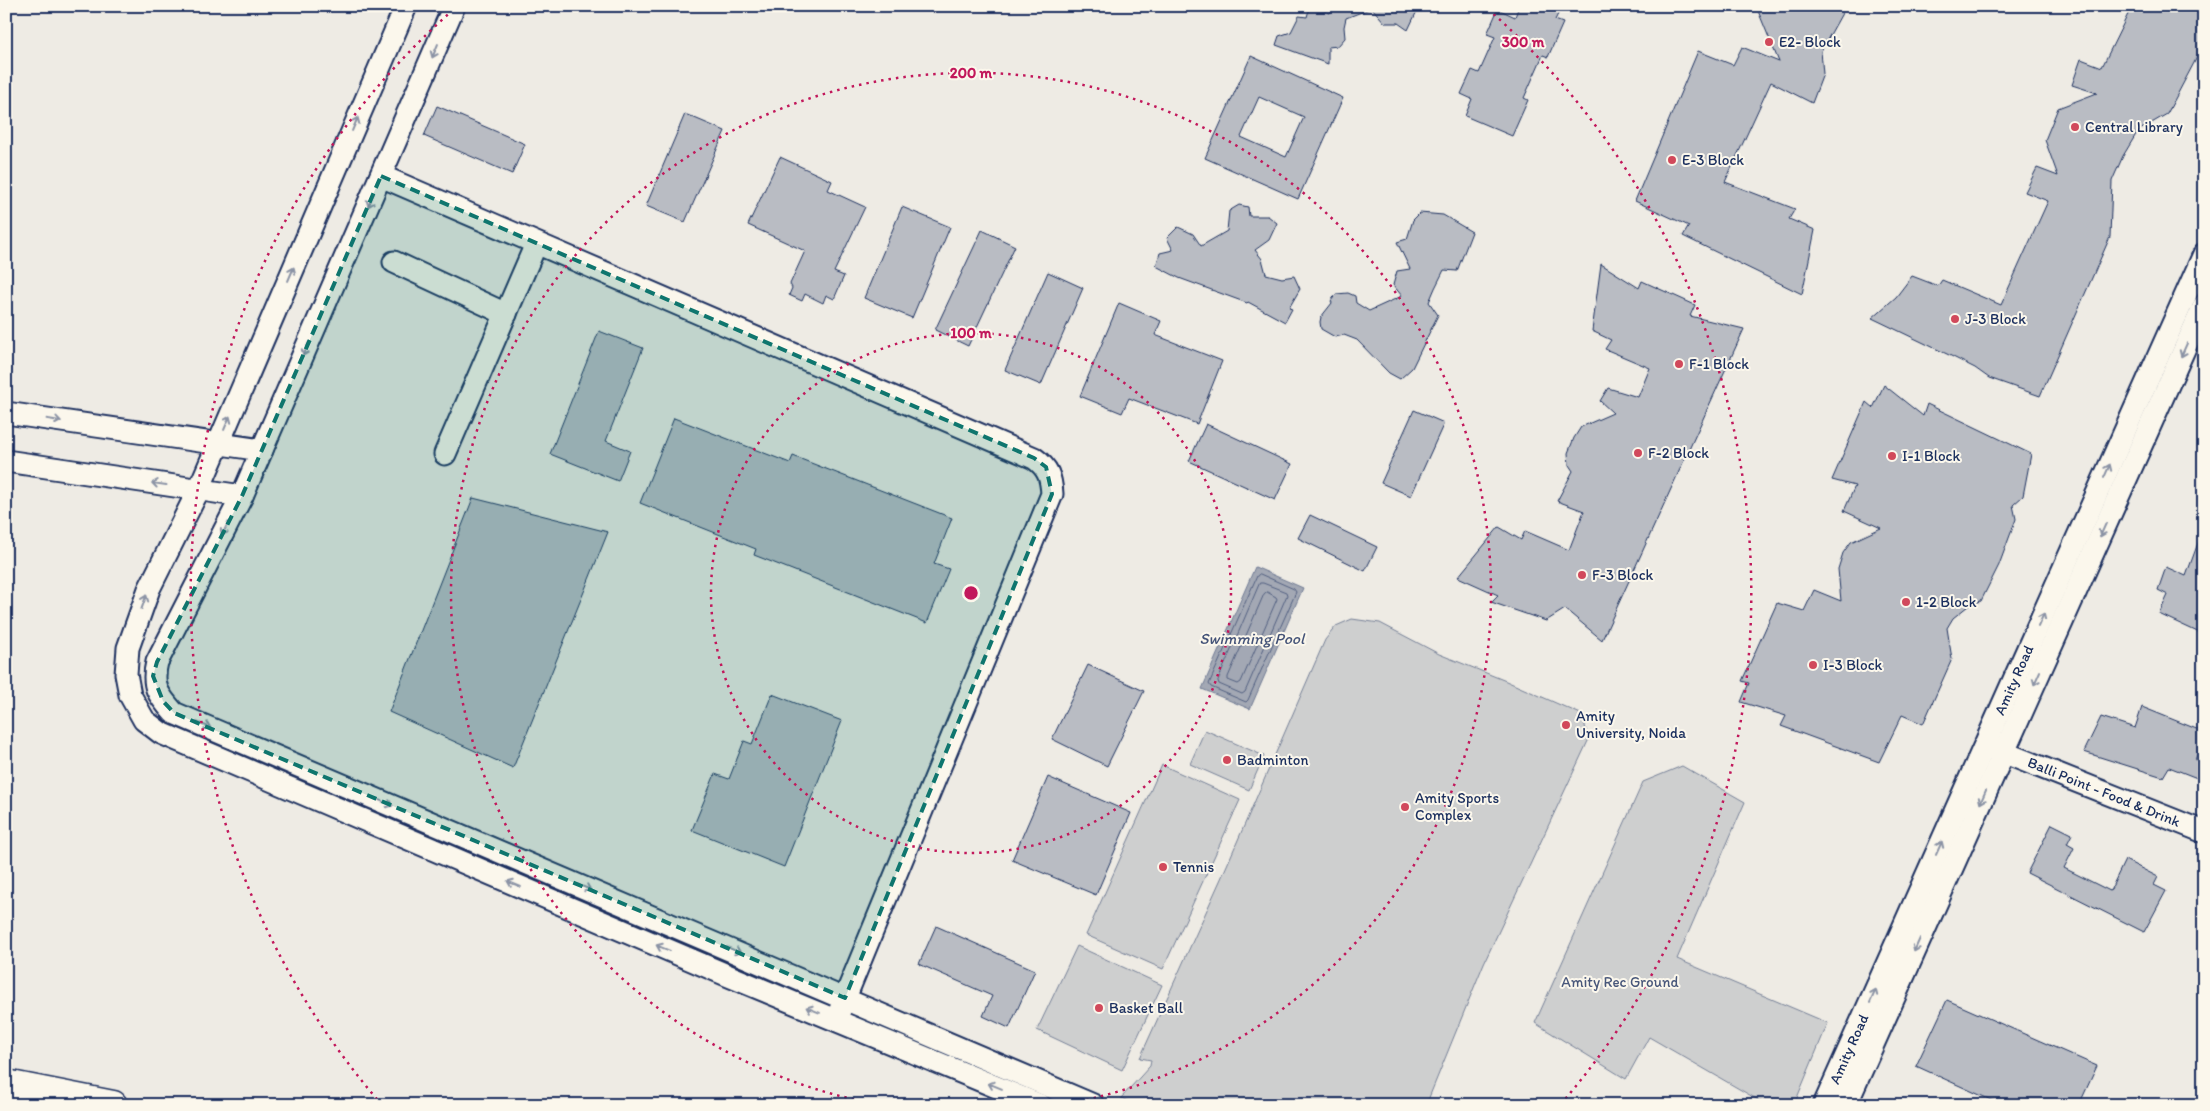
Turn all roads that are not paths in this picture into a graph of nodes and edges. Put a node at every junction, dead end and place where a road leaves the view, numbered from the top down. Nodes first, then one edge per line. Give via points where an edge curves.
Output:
1 (406, 6) edge
2 (454, 6) edge
3 (381, 176) junction
4 (536, 244) junction
5 (2204, 254) edge
6 (394, 262) dead end
7 (2204, 305) edge
8 (506, 314) junction
9 (6, 413) edge
10 (218, 445) junction
11 (262, 450) junction
12 (446, 454) dead end
13 (6, 461) edge
14 (199, 489) junction
15 (242, 496) junction
16 (155, 686) junction
17 (130, 695) junction
18 (1994, 749) junction
19 (354, 789) junction
20 (344, 811) junction
21 (2204, 832) edge
22 (845, 998) junction
23 (836, 1020) junction
24 (6, 1084) edge
25 (113, 1105) edge
26 (1040, 1105) edge
27 (1093, 1105) edge
28 (1824, 1105) edge
29 (1846, 1105) edge

10 -> 1 street
2 -> 3 street
3 - 4 street
3 -> 11 street
4 - 8 street
4 - 22 street via 1034,458 1046,467 1051,479 1052,494
18 -> 5 street, Amity Road
6 - 8 street
7 -> 18 street, Amity Road
8 - 12 street
9 -> 10 street
10 - 11 street
10 - 14 street
11 - 15 street
14 -> 13 street
14 - 15 street
17 -> 14 street via 126,674 128,648 149,589
15 -> 16 street via 156,662
16 - 17 street
16 -> 19 street via 174,713
17 - 20 street via 144,720 162,733
18 - 21 street, Balli Point - Food & Drink
28 -> 18 street, Amity Road
18 -> 29 street, Amity Road
19 - 20 street
19 -> 22 street
23 -> 20 street
22 - 23 street
22 - 27 street
26 -> 23 street
24 - 25 main road

